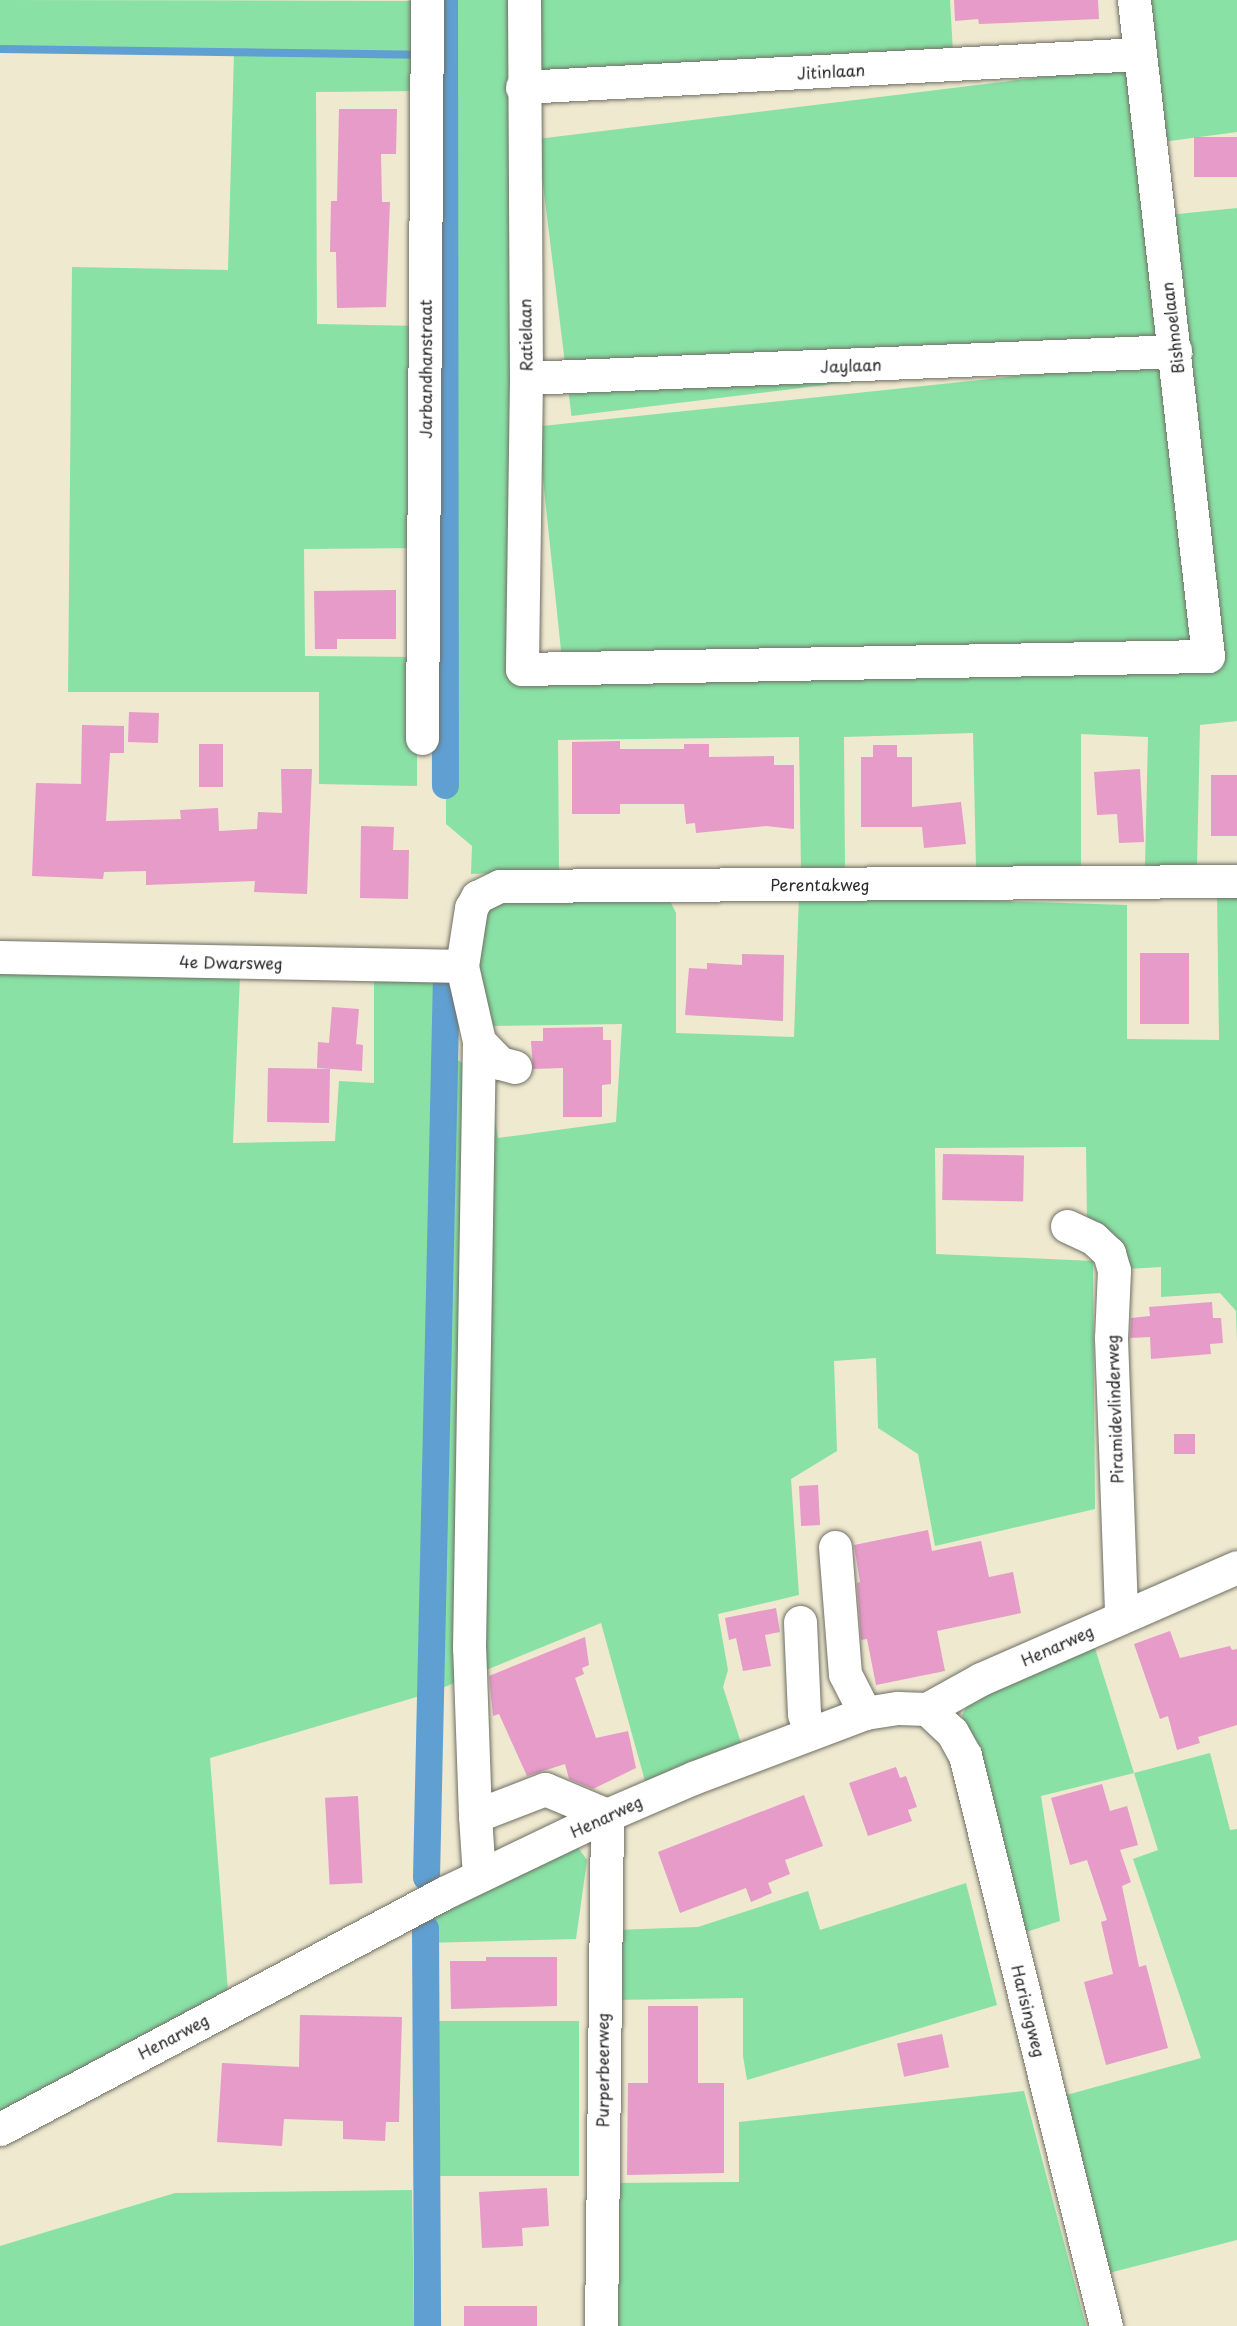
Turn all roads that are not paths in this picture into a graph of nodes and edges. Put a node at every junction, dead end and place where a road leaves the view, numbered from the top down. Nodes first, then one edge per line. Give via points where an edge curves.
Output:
1 (428, 0) edge
2 (524, 0) edge
3 (1134, 0) edge
4 (1140, 54) junction
5 (522, 87) junction
6 (1175, 351) junction
7 (526, 378) junction
8 (522, 669) joint
9 (422, 738) dead end
10 (1237, 881) edge
11 (0, 957) edge
12 (462, 966) junction
13 (479, 1041) junction
14 (515, 1067) dead end
15 (1067, 1226) dead end
16 (835, 1547) dead end
17 (1237, 1567) edge
18 (1121, 1617) junction
19 (800, 1622) dead end
20 (927, 1709) junction
21 (865, 1713) junction
22 (810, 1733) junction
23 (607, 1815) junction
24 (475, 1816) junction
25 (479, 1876) junction
26 (0, 2129) edge
27 (601, 2326) edge
28 (1106, 2326) edge

1 - 9 street, Jarbandhanstraat
2 - 5 street, Ratielaan
3 - 4 street, Bishnoelaan
4 - 5 street, Jitinlaan
4 - 6 street, Bishnoelaan
5 - 7 street, Ratielaan
6 - 7 street, Jaylaan
6 - 8 street, Bishnoelaan via 1208,656
7 - 8 street, Ratielaan
10 - 12 street, Perentakweg via 500,886 477,897 471,908
11 - 12 street, 4e Dwarsweg
12 - 13 street
13 - 14 street via 500,1063
13 - 24 street via 469,1648
15 - 18 street, Piramidevlinderweg via 1093,1238 1108,1253 1114,1270 1111,1338
16 - 21 street via 845,1674
17 - 18 street, Henarweg
18 - 20 street, Henarweg via 981,1679
19 - 22 street via 804,1714
20 - 21 street, Henarweg
20 - 28 street, Harisingweg via 952,1732 965,1755
21 - 22 street, Henarweg
22 - 23 street, Henarweg
23 - 24 street via 558,1791 545,1789
23 - 25 street, Henarweg
23 - 27 street, Purperbeerweg
24 - 25 street
25 - 26 street, Henarweg

